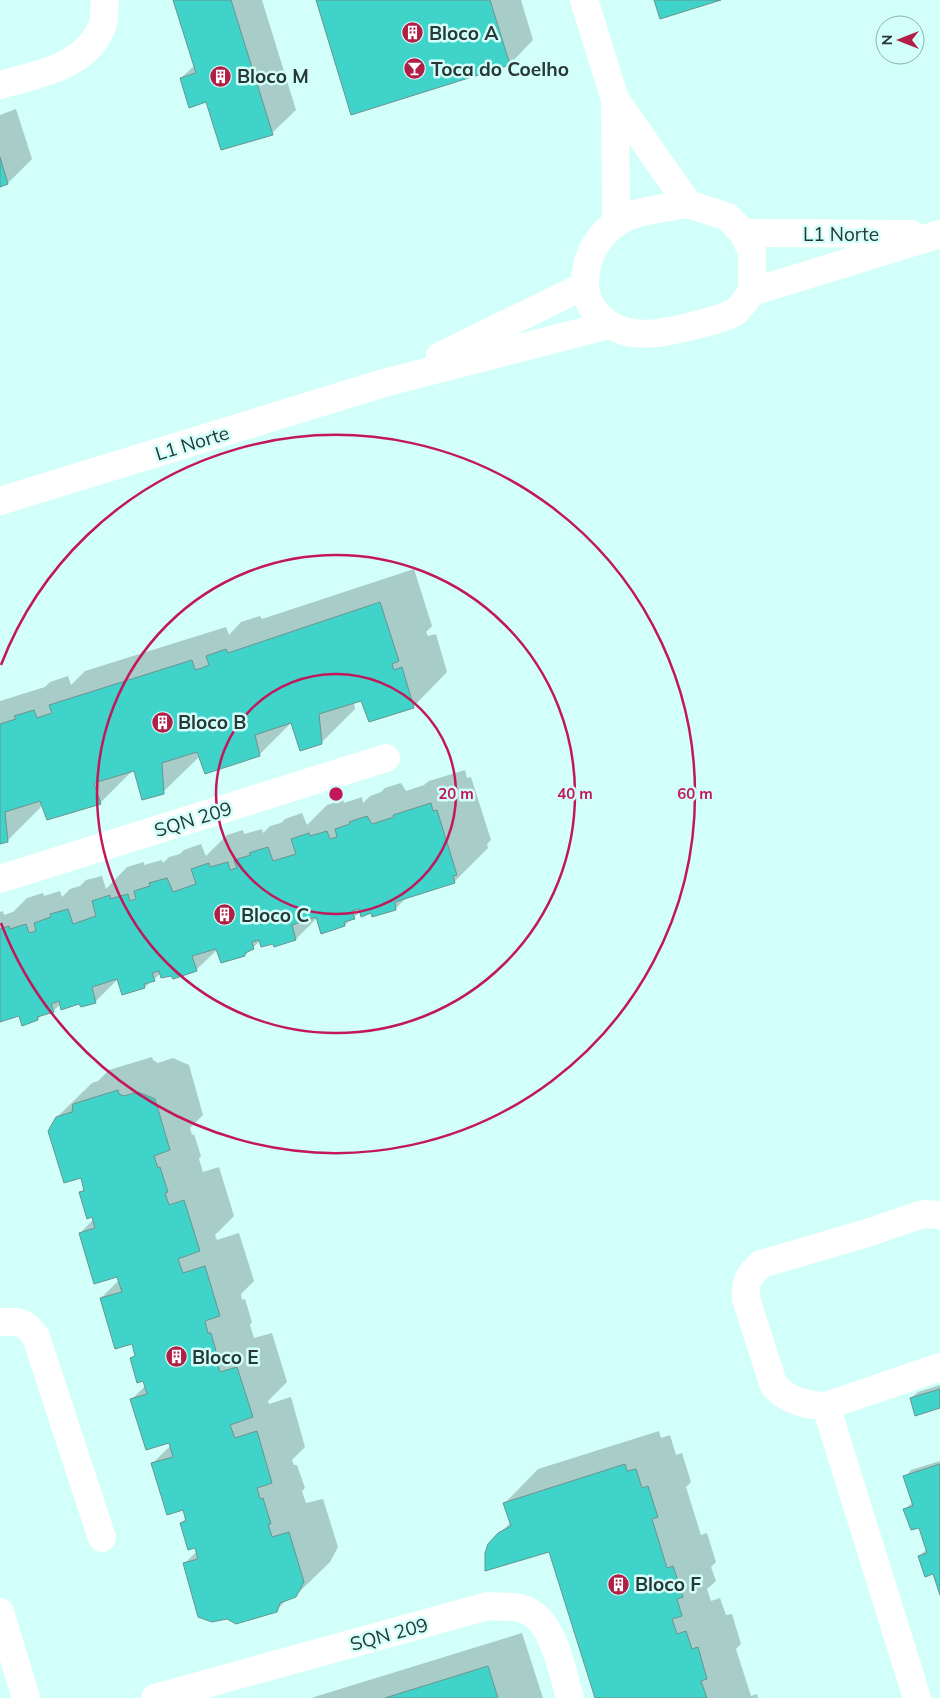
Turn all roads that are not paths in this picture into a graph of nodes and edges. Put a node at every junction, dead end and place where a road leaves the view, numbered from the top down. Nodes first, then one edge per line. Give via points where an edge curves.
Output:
1 (105, 0) edge
2 (584, 0) edge
3 (0, 85) edge
4 (616, 99) junction
5 (688, 204) junction
6 (616, 222) junction
7 (743, 233) junction
8 (939, 234) edge
9 (584, 286) junction
10 (752, 292) junction
11 (610, 325) junction
12 (384, 383) junction
13 (0, 502) edge
14 (386, 758) dead end
15 (0, 879) edge
16 (940, 1215) edge
17 (0, 1322) edge
18 (940, 1367) edge
19 (826, 1406) junction
20 (102, 1538) dead end
21 (0, 1612) edge
22 (26, 1698) edge
23 (155, 1698) edge
24 (570, 1698) edge
25 (917, 1698) edge

1 - 3 street via 102,26 87,50 62,67
2 - 4 street
4 - 5 street
4 - 6 street
5 - 6 street via 632,215
5 - 7 street via 728,217
6 - 9 street via 590,252
7 - 8 street, L1 Norte
7 - 10 street via 752,252
8 - 10 street, L1 Norte
9 - 11 street via 592,310
9 - 12 street, L1 Norte
10 - 11 street via 735,312 674,331 648,334
11 - 12 street, L1 Norte
12 - 13 street, L1 Norte
14 - 15 street, SQN 209
16 - 19 street via 923,1214 761,1264 750,1275 745,1285 746,1299 774,1386 795,1401
17 - 20 street via 15,1321 28,1326 36,1337
18 - 19 street
19 - 25 street
21 - 22 street
23 - 24 street, SQN 209 via 488,1606 521,1608 538,1616 549,1632

